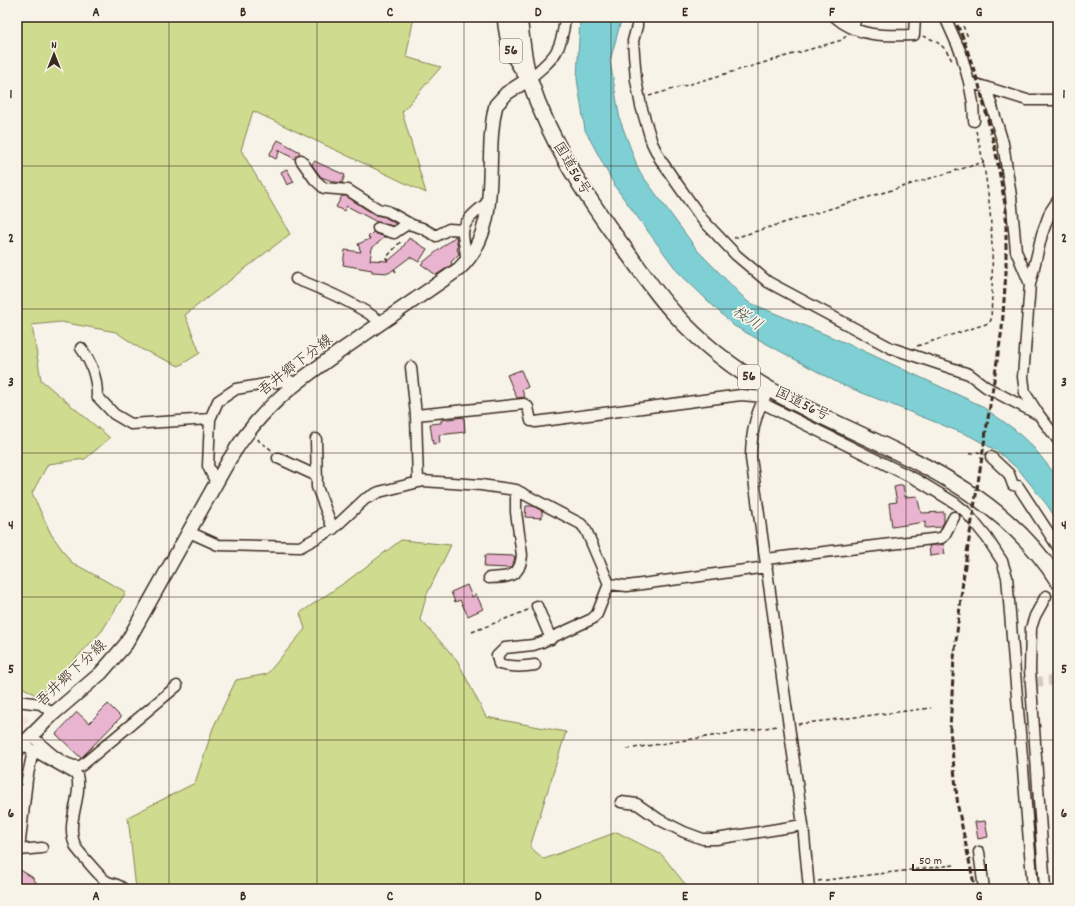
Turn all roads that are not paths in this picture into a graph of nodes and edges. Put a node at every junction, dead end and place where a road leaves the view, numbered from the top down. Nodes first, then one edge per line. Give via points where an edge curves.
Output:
1 (505, 17) edge
2 (519, 17) edge
3 (565, 17) edge
4 (637, 17) edge
5 (835, 17) edge
6 (856, 17) edge
7 (915, 17) edge
8 (945, 17) edge
9 (853, 29) junction
10 (529, 79) junction
11 (969, 82) junction
12 (986, 87) junction
13 (1058, 100) edge
14 (974, 121) road end
15 (301, 160) dead end
16 (1058, 200) edge
17 (489, 202) junction
18 (410, 224) junction
19 (378, 228) dead end
20 (463, 230) junction
21 (466, 262) junction
22 (296, 279) dead end
23 (1030, 284) junction
24 (381, 322) junction
25 (81, 348) dead end
26 (411, 367) dead end
27 (294, 384) junction
28 (765, 396) junction
29 (416, 415) junction
30 (1039, 415) junction
31 (210, 419) junction
32 (316, 439) dead end
33 (1058, 440) edge
34 (991, 457) road end
35 (278, 458) road end
36 (316, 476) junction
37 (418, 482) junction
38 (216, 483) junction
39 (516, 490) junction
40 (954, 517) dead end
41 (333, 529) junction
42 (189, 532) junction
43 (1058, 547) edge
44 (767, 563) junction
45 (488, 578) dead end
46 (1058, 581) edge
47 (609, 584) junction
48 (1046, 596) dead end
49 (537, 606) road end
50 (551, 639) junction
51 (535, 666) dead end
52 (1031, 682) junction
53 (1016, 683) junction
54 (177, 686) dead end
55 (17, 701) edge
56 (53, 714) junction
57 (26, 745) edge
58 (621, 802) dead end
59 (803, 825) junction
60 (42, 848) dead end
61 (18, 851) edge
62 (979, 852) dead end
63 (809, 886) edge
64 (122, 889) edge
65 (984, 889) edge
66 (1034, 889) edge
67 (1045, 889) edge

1 - 10 highway, 国道56号 / 56 via 508,45
2 - 10 highway, 国道56号 / 56
3 - 10 street via 559,48 554,57
4 - 30 street via 633,41 636,80 640,106 652,143 672,178 702,219 736,255 768,282 891,348 969,374 993,391
5 - 9 street
6 - 9 street
7 - 9 street via 914,35 873,35
8 - 11 street via 961,53
10 - 17 main road, 吾井郷下分線 via 507,93 496,105
10 - 28 highway, 国道56号 / 56 via 550,134 608,227 673,312
11 - 12 street
11 - 14 street via 974,103
12 - 13 street via 1027,100
12 - 23 street via 1003,143 1016,251
15 - 18 street via 324,188 348,190 372,206
16 - 23 street via 1050,212 1042,234
17 - 20 street via 473,215
17 - 21 main road, 吾井郷下分線 via 484,232 478,246
18 - 19 street via 394,234
18 - 20 street via 436,236 449,229
20 - 21 street
21 - 24 main road, 吾井郷下分線
22 - 24 street via 325,290
23 - 30 street via 1023,377 1025,393
24 - 27 main road, 吾井郷下分線
25 - 31 street via 91,363 97,396 114,414 128,423
26 - 29 street
27 - 31 street via 289,380 236,389 218,401
27 - 38 main road, 吾井郷下分線 via 257,420 236,448
28 - 29 street via 741,395 533,421 528,407 524,404
28 - 44 street via 754,420 751,458
28 - 46 highway, 国道56号 / 56 via 914,460 982,499 1032,544
28 - 53 street via 927,485 959,505 978,525 1002,561 1006,577
29 - 37 street
30 - 33 street
31 - 38 street via 208,466
32 - 36 street
34 - 43 street via 1009,474 1013,485 1018,486
35 - 36 street
36 - 41 street via 317,487
37 - 39 street via 481,485
37 - 41 street via 379,492 365,499
38 - 42 main road, 吾井郷下分線
39 - 45 street via 522,562 518,571 510,576
39 - 47 street via 581,524
40 - 44 street via 942,538
41 - 42 street via 304,545 286,548 218,545
42 - 56 main road, 吾井郷下分線 via 126,644 101,673
44 - 47 street via 627,586
44 - 59 street
47 - 50 street via 597,614
48 - 52 street via 1031,628
49 - 50 street
50 - 51 street via 533,645 505,648 497,656 499,664
52 - 53 street
52 - 67 street
53 - 66 street
54 - 57 street via 81,766 71,764 46,750
55 - 56 street via 41,704
56 - 57 main road, 吾井郷下分線
57 - 61 street via 28,779
57 - 64 street via 78,775 72,820 73,838 77,849 106,881
58 - 59 street via 637,804 660,820 703,839
59 - 63 street
60 - 61 street
62 - 65 street

